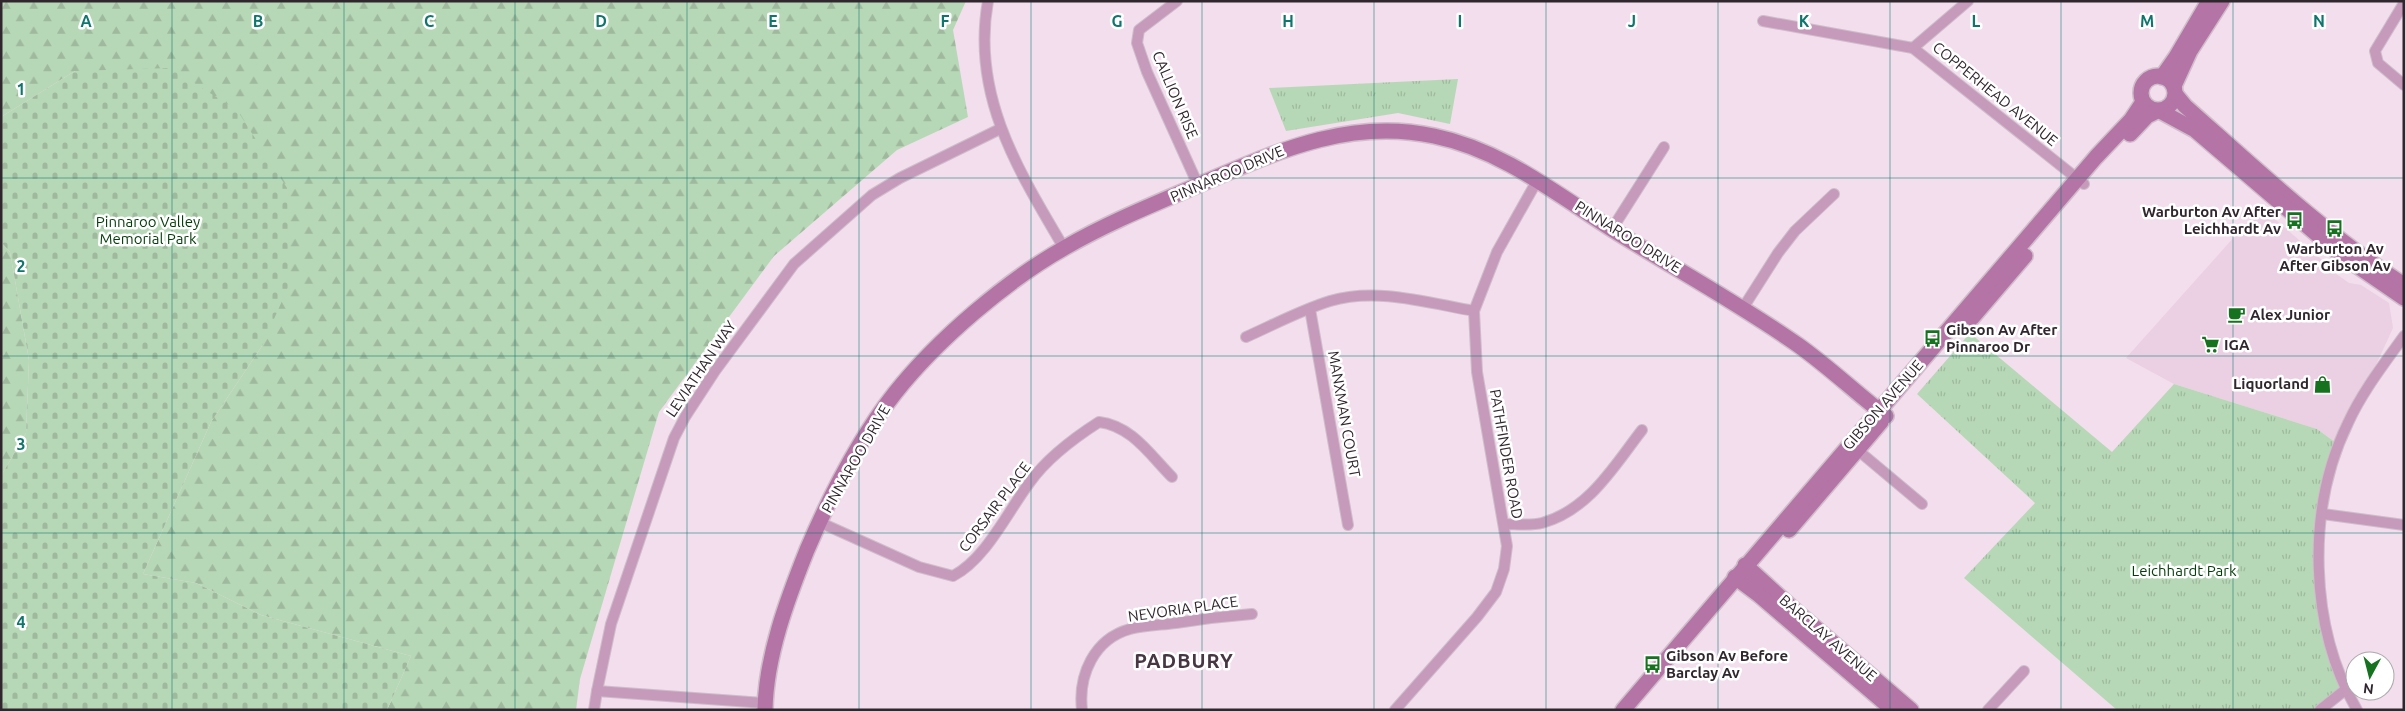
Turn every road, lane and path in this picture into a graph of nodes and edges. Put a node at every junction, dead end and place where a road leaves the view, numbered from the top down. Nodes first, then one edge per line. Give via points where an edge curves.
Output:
1 (988, 1) edge
2 (1177, 1) edge
3 (1968, 1) edge
4 (2209, 1) edge
5 (2222, 1) edge
6 (2404, 3) edge
7 (1763, 21) dead end
8 (1913, 48) junction
9 (2404, 85) edge
10 (2171, 86) junction
11 (2144, 102) junction
12 (2158, 110) junction
13 (1000, 130) junction
14 (1664, 147) dead end
15 (1538, 179) junction
16 (2081, 182) junction
17 (1198, 185) junction
18 (1834, 194) dead end
19 (1612, 229) junction
20 (1064, 248) junction
21 (2404, 285) edge
22 (2404, 298) edge
23 (1743, 308) junction
24 (1310, 309) junction
25 (1474, 312) junction
26 (2404, 336) edge
27 (1246, 337) dead end
28 (1882, 413) junction
29 (1642, 430) dead end
30 (1853, 447) junction
31 (1172, 477) dead end
32 (1922, 504) dead end
33 (2322, 514) junction
34 (819, 522) junction
35 (1504, 524) junction
36 (1348, 525) dead end
37 (2404, 525) edge
38 (1749, 568) junction
39 (1739, 580) junction
40 (1252, 614) dead end
41 (2024, 671) dead end
42 (2345, 690) joint
43 (597, 691) junction
44 (765, 706) edge
45 (594, 710) edge
46 (1082, 710) edge
47 (1395, 710) edge
48 (1623, 710) edge
49 (1636, 710) edge
50 (1893, 710) edge
51 (1911, 710) edge
52 (1988, 710) edge
53 (2320, 710) edge

1 - 13 street via 983,28 984,55 992,106
2 - 17 street, CALLION RISE via 1140,30 1138,42 1147,72
3 - 8 street
4 - 10 street
5 - 10 street
6 - 9 street via 2375,51 2378,63
7 - 8 street, COPPERHEAD AVENUE
8 - 16 street, COPPERHEAD AVENUE
10 - 11 street via 2156,76 2146,81 2141,91
10 - 12 street via 2169,107
10 - 21 street via 2185,106 2234,150 2355,252
11 - 12 street
11 - 16 street, GIBSON AVENUE
12 - 16 street, GIBSON AVENUE via 2147,116
12 - 22 street via 2195,130 2340,254
13 - 20 street
13 - 43 street, LEVIATHAN WAY via 872,195 794,264 777,284 715,371 674,438 611,624
14 - 19 street
15 - 17 street, PINNAROO DRIVE via 1475,147 1432,135 1379,130 1305,142
15 - 19 street, PINNAROO DRIVE
15 - 25 street, PATHFINDER ROAD via 1497,252
16 - 28 street, GIBSON AVENUE
17 - 20 street, PINNAROO DRIVE
18 - 23 street via 1795,230
19 - 23 street, PINNAROO DRIVE
20 - 34 street, PINNAROO DRIVE via 1012,281 972,314 897,391 874,422
23 - 28 street, PINNAROO DRIVE via 1801,347
24 - 25 street via 1345,298 1378,295
24 - 27 street
24 - 36 street, MANXMAN COURT
25 - 35 street, PATHFINDER ROAD via 1480,400
26 - 33 street via 2364,393 2347,424 2326,482
28 - 30 street, GIBSON AVENUE
29 - 35 street via 1592,495 1541,524
30 - 32 street
30 - 38 street, GIBSON AVENUE
31 - 34 street, CORSAIR PLACE via 1127,431 1114,424 1099,422 1050,459 1031,480 980,554 966,570 953,576 919,567
33 - 37 street
33 - 42 street via 2317,569 2321,600
34 - 44 street, PINNAROO DRIVE via 776,642
35 - 47 street, PATHFINDER ROAD via 1504,569 1496,592
38 - 39 street, GIBSON AVENUE
38 - 51 street, BARCLAY AVENUE
39 - 48 street, GIBSON AVENUE
39 - 49 street, GIBSON AVENUE
39 - 50 street, BARCLAY AVENUE
40 - 46 street, NEVORIA PLACE via 1130,629 1110,638 1096,652 1087,668 1081,688
41 - 52 street
42 - 53 street
43 - 44 street
43 - 45 street, LEVIATHAN WAY

